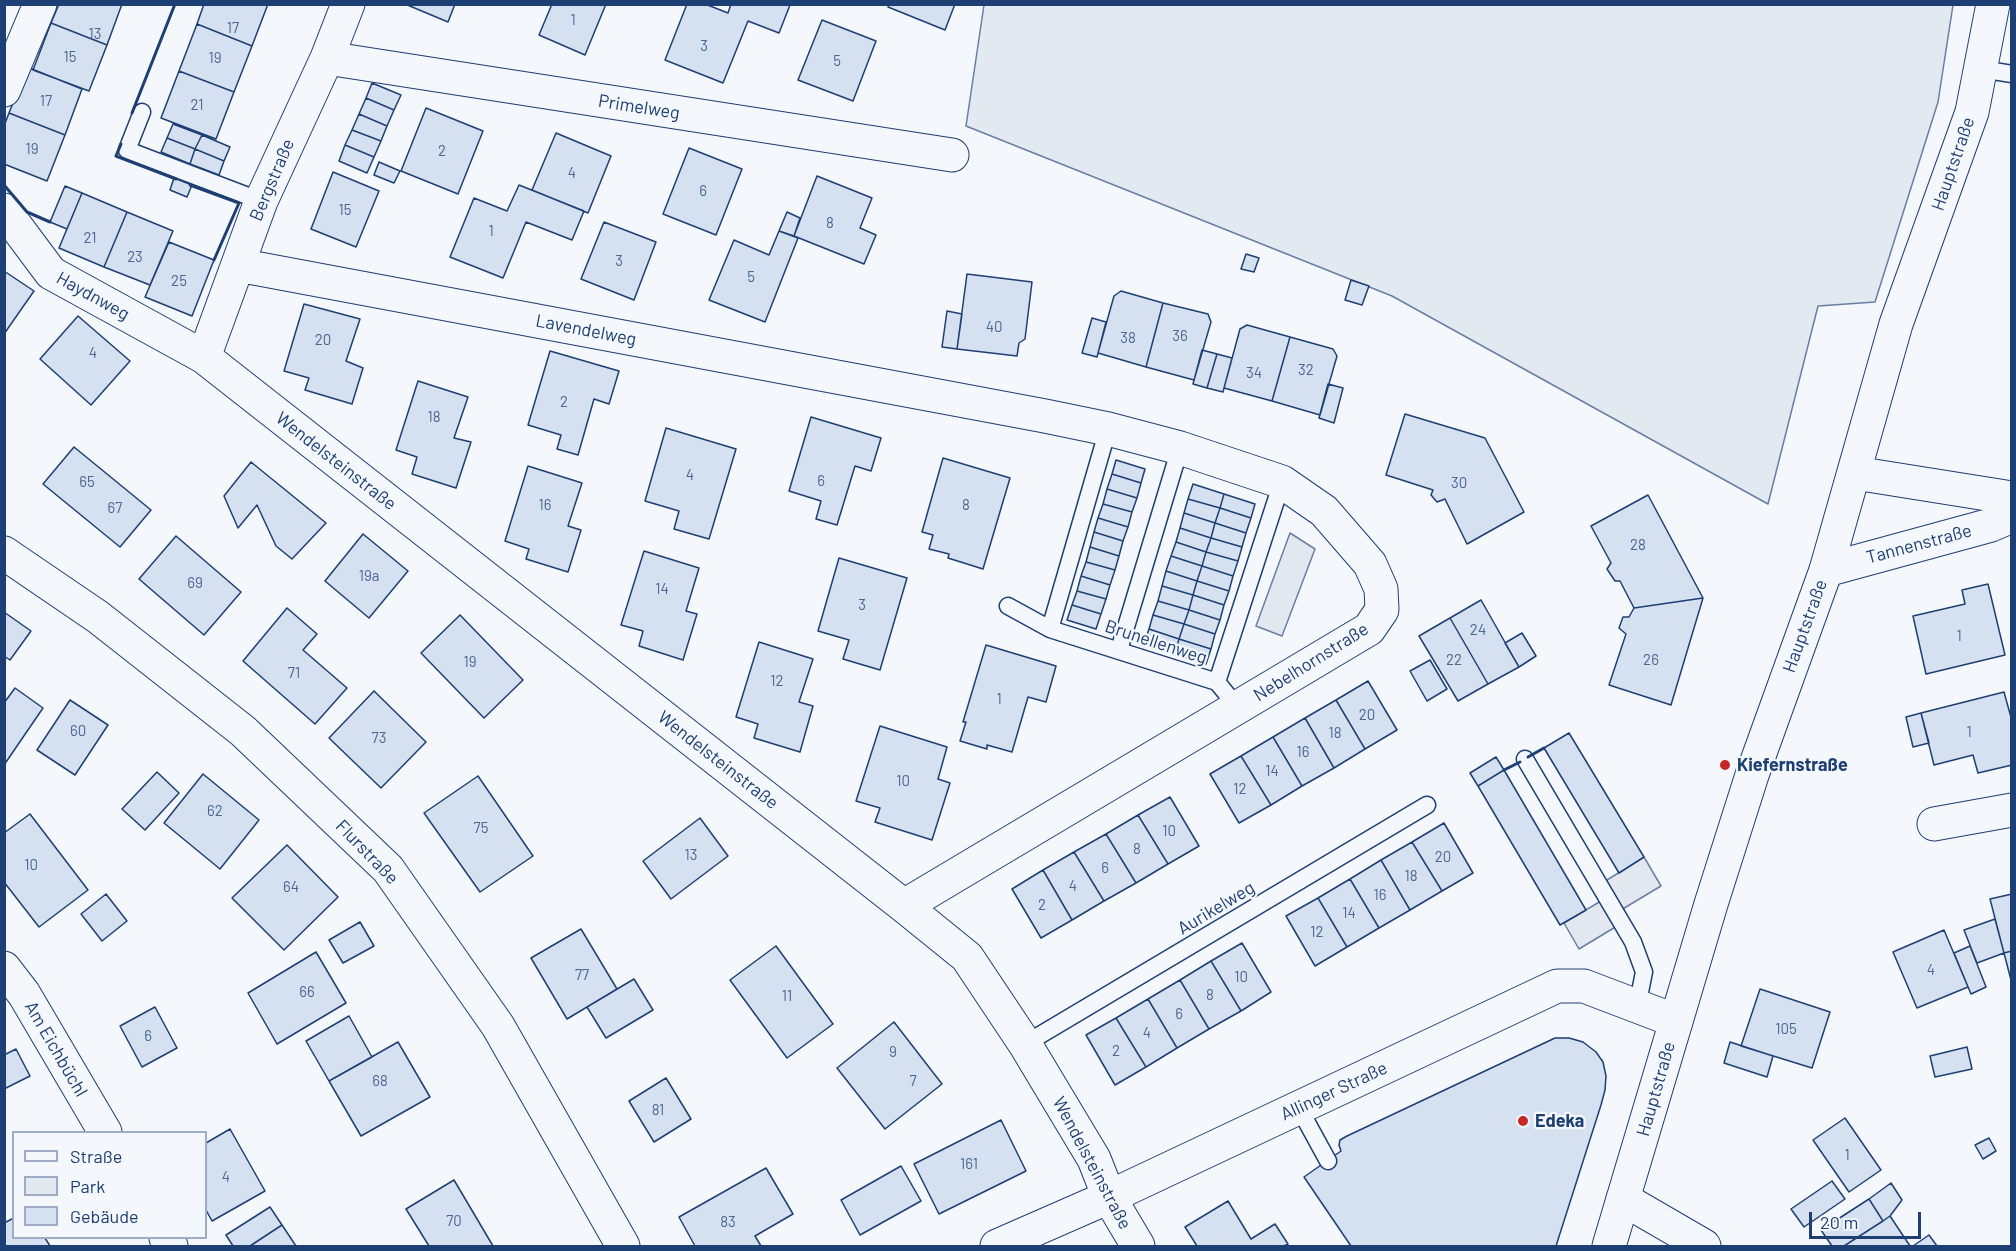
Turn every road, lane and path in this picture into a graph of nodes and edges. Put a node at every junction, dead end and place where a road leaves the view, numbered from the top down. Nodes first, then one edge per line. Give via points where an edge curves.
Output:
1 (40, 4) edge
2 (348, 4) edge
3 (1993, 4) edge
4 (327, 58) junction
5 (1996, 72) edge
6 (4, 90) edge
7 (142, 112) dead end
8 (952, 155) dead end
9 (261, 201) junction
10 (4, 210) edge
11 (238, 265) junction
12 (204, 357) junction
13 (934, 395) joint
14 (1108, 429) junction
15 (1180, 448) junction
16 (1855, 473) junction
17 (1282, 482) junction
18 (2012, 498) edge
19 (2012, 516) edge
20 (4, 553) edge
21 (1826, 570) junction
22 (1008, 606) dead end
23 (1050, 629) junction
24 (1119, 650) junction
25 (1217, 682) junction
26 (1238, 708) junction
27 (1525, 759) dead end
28 (1427, 805) dead end
29 (2012, 810) edge
30 (1934, 824) dead end
31 (904, 906) junction
32 (4, 968) edge
33 (1636, 1007) junction
34 (1676, 1021) junction
35 (1025, 1044) junction
36 (1299, 1108) junction
37 (104, 1131) edge
38 (1328, 1161) dead end
39 (1108, 1197) junction
40 (1623, 1199) junction
41 (623, 1246) edge
42 (997, 1246) edge
43 (1138, 1246) edge
44 (1609, 1246) edge
45 (1704, 1246) edge

1 - 6 street
2 - 4 street, Bergstraße
3 - 5 street, Hauptstraße
4 - 8 street, Primelweg
4 - 9 street, Bergstraße
5 - 16 street, Hauptstraße via 1972,112 1896,324
7 - 9 lane via 127,150
9 - 11 street, Bergstraße
10 - 12 street, Haydnweg via 51,273
11 - 12 street, Bergstraße
11 - 13 street, Lavendelweg
12 - 31 street, Wendelsteinstraße
13 - 14 street, Nebelhornstraße
14 - 15 street, Nebelhornstraße
14 - 23 lane
15 - 17 street, Nebelhornstraße
15 - 24 lane
16 - 18 street
16 - 21 street, Hauptstraße
17 - 25 lane
17 - 26 street, Nebelhornstraße via 1324,511 1370,564 1381,589 1382,610 1370,629
19 - 21 street, Tannenstraße
20 - 41 street, Flurstraße via 98,617 243,731 388,869 498,1026
21 - 34 street, Hauptstraße via 1752,775
22 - 23 lane, Brunellenweg
23 - 24 lane, Brunellenweg
24 - 25 lane, Brunellenweg
25 - 26 lane, Brunellenweg
26 - 31 street, Nebelhornstraße
27 - 33 lane via 1633,942 1644,972
28 - 35 lane, Aurikelweg
29 - 30 street
31 - 35 street, Wendelsteinstraße via 967,957
32 - 37 street, Am Eichbüchl via 24,994
33 - 34 street, Allinger Straße
33 - 36 street, Allinger Straße via 1584,986 1557,986
34 - 40 street, Hauptstraße
35 - 39 street, Wendelsteinstraße via 1094,1159
36 - 38 lane
36 - 39 street, Allinger Straße
39 - 42 street, Allinger Straße
39 - 43 street, Wendelsteinstraße
40 - 44 street, Hauptstraße
40 - 45 street

